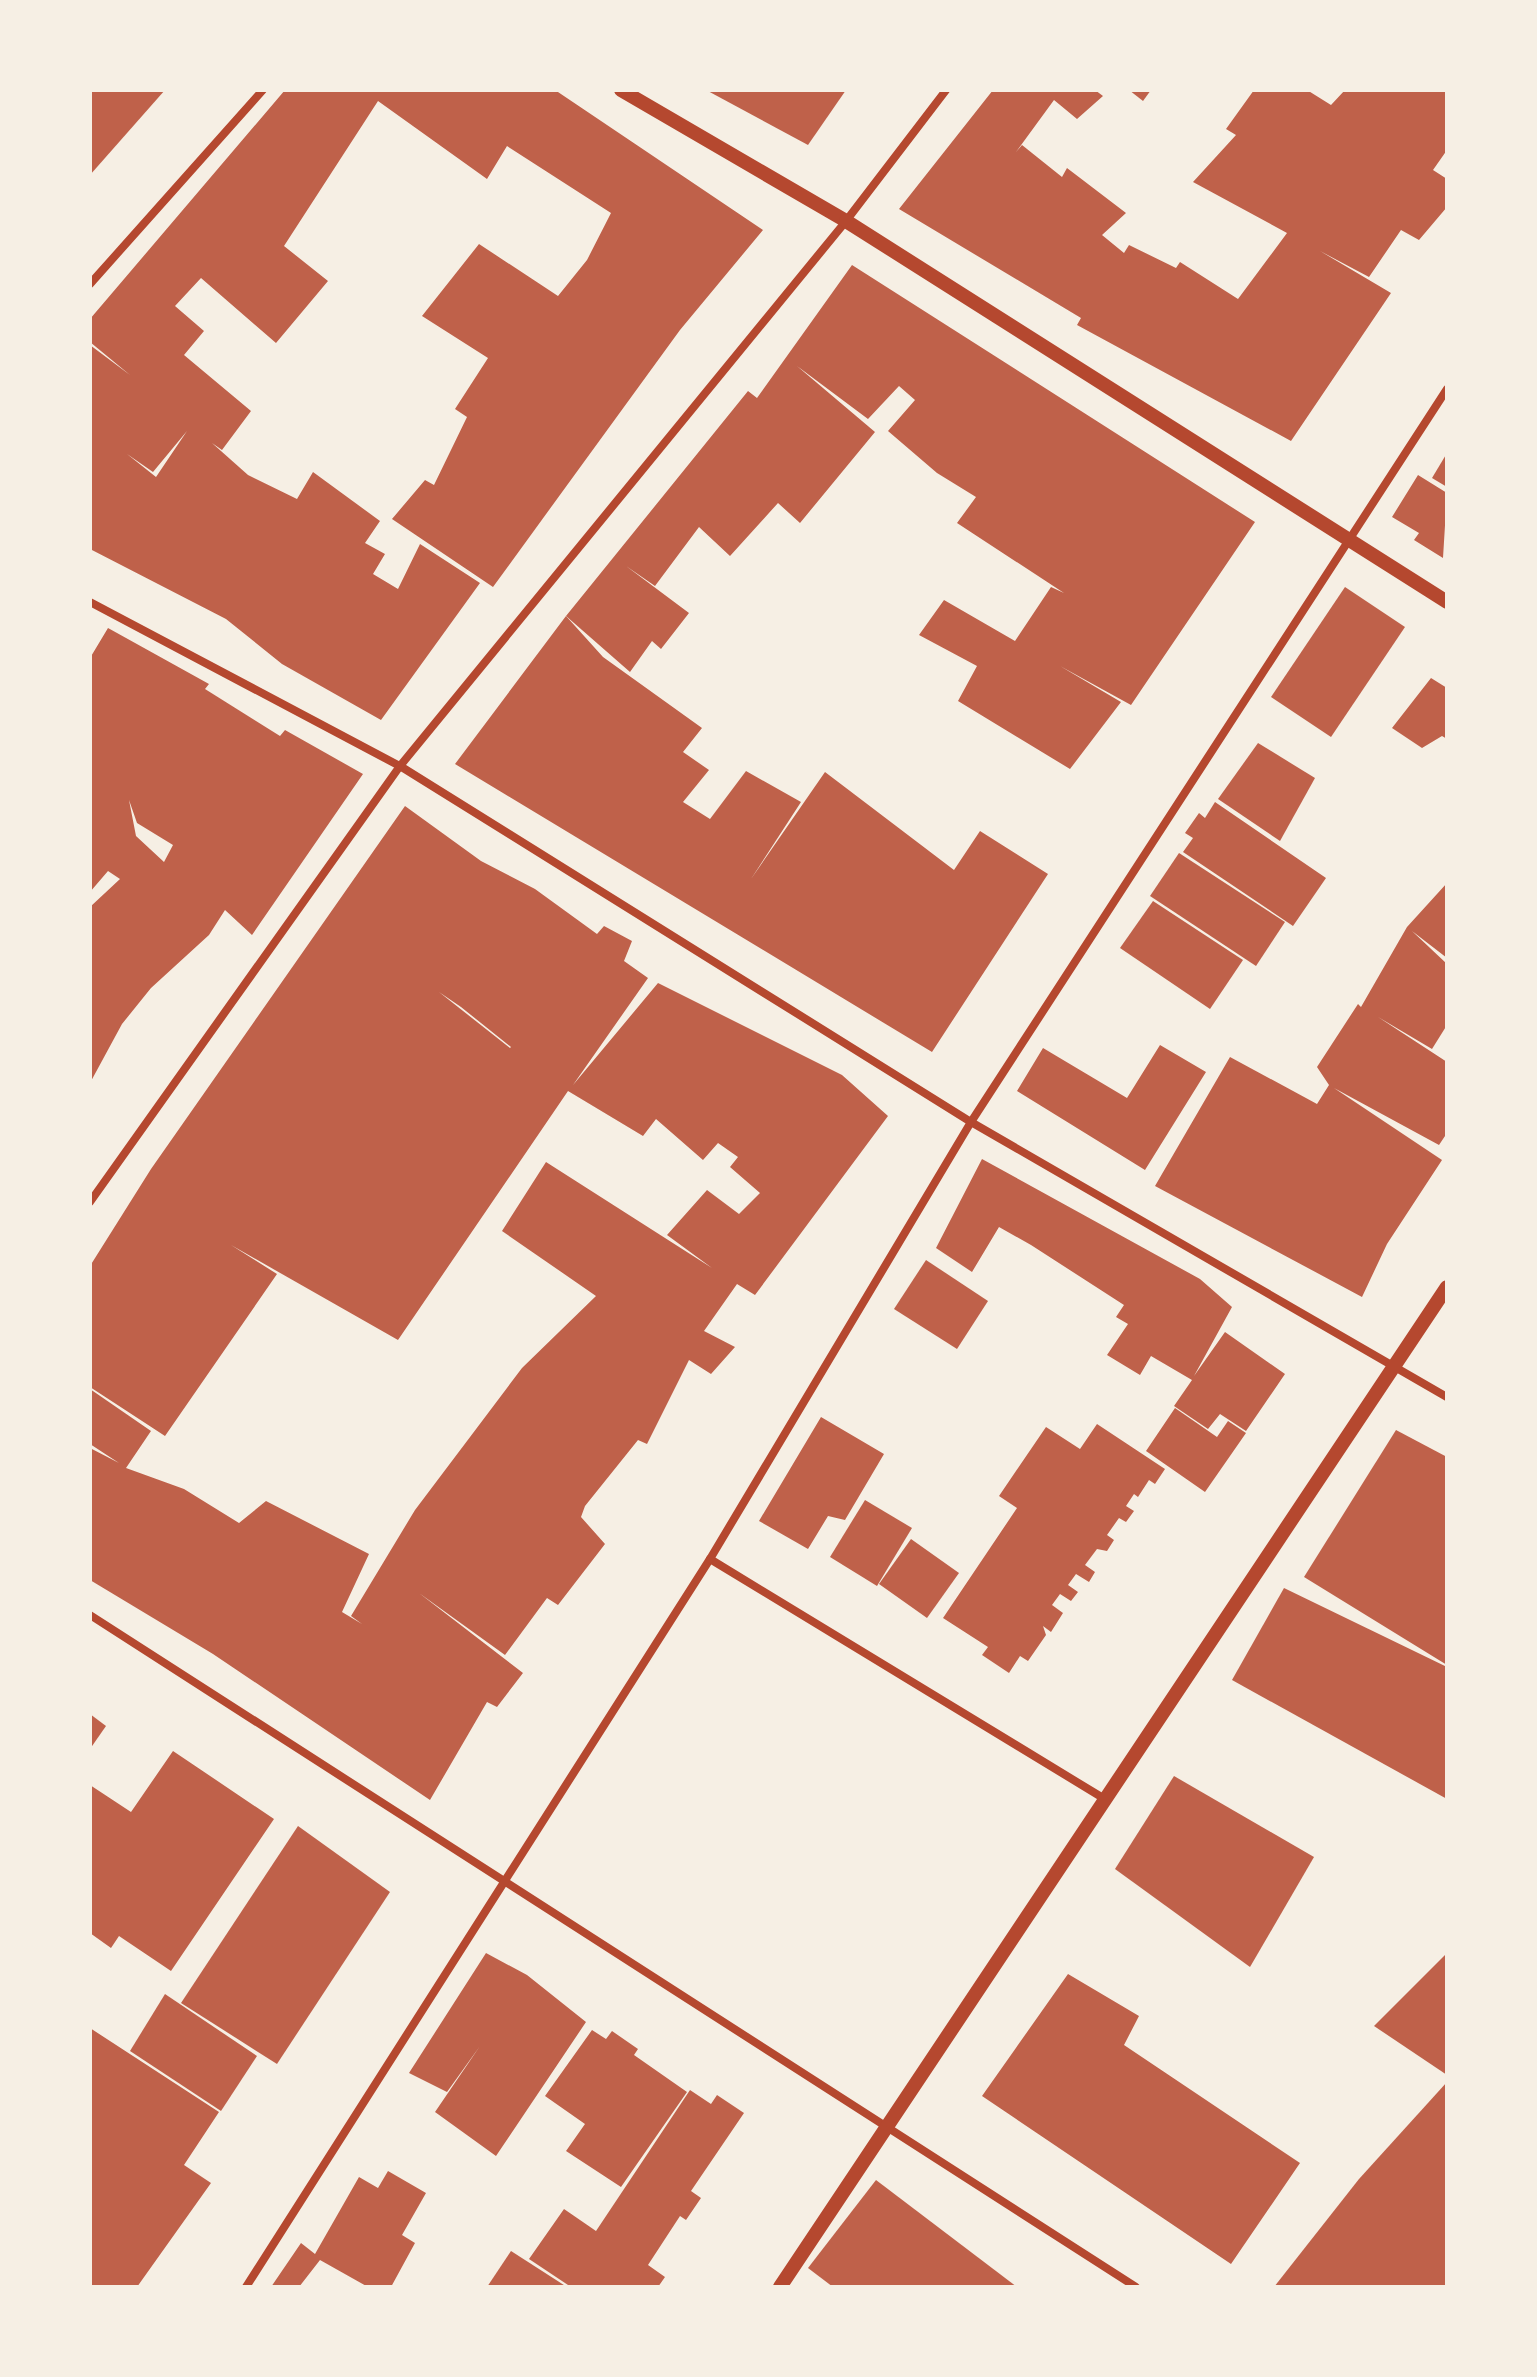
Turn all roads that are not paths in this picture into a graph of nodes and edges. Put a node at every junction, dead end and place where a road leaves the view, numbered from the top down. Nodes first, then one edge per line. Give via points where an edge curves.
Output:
1 (263, 90) edge
2 (621, 90) edge
3 (946, 90) edge
4 (846, 221) junction
5 (90, 284) edge
6 (1447, 389) edge
7 (1345, 541) junction
8 (90, 602) edge
9 (1447, 602) edge
10 (400, 766) junction
11 (971, 1122) junction
12 (90, 1202) edge
13 (1447, 1287) edge
14 (1395, 1366) junction
15 (1447, 1397) edge
16 (710, 1559) junction
17 (90, 1615) edge
18 (1105, 1799) junction
19 (504, 1881) junction
20 (887, 2127) junction
21 (246, 2287) edge
22 (780, 2287) edge
23 (1136, 2287) edge

1 - 5 street
2 - 4 street
3 - 4 street
4 - 7 street
4 - 10 street
6 - 7 street
7 - 9 street
7 - 11 street
8 - 10 street
10 - 11 street
10 - 12 street
11 - 14 street
11 - 16 street
13 - 14 street
14 - 15 street
14 - 18 street
16 - 18 street
16 - 19 street
17 - 19 street
18 - 20 street
19 - 20 street
19 - 21 street
20 - 22 street
20 - 23 street

